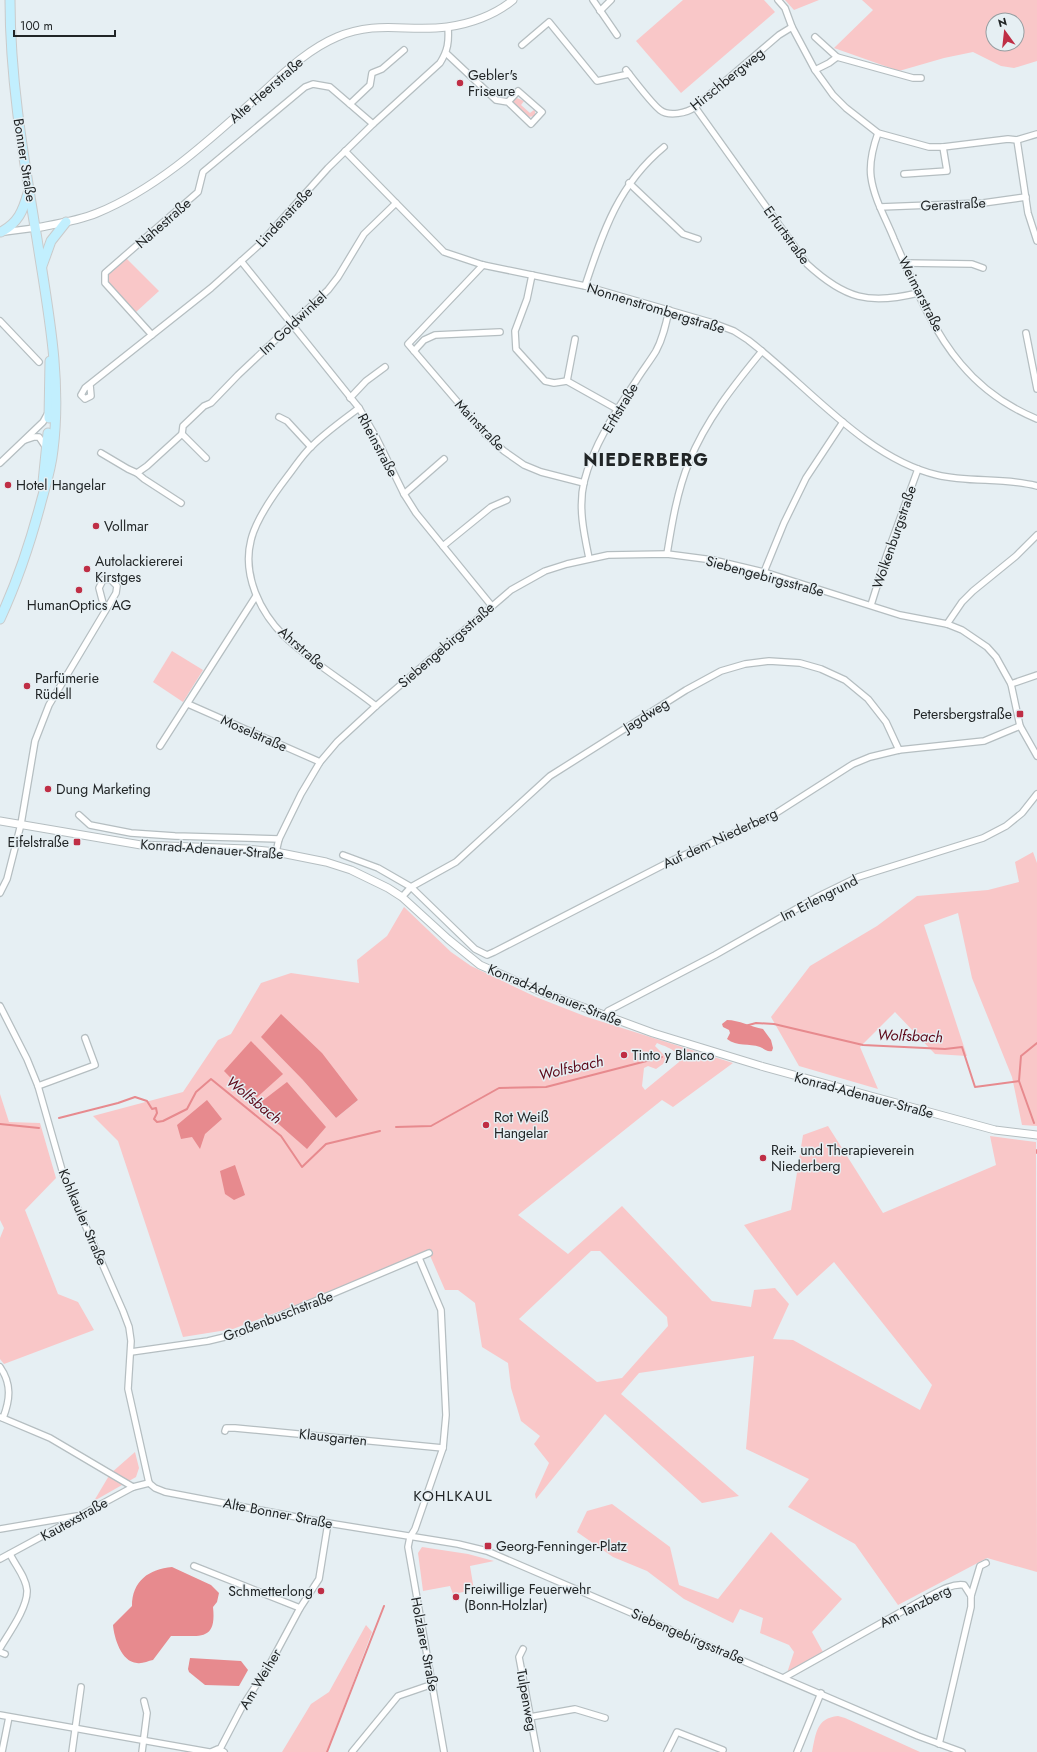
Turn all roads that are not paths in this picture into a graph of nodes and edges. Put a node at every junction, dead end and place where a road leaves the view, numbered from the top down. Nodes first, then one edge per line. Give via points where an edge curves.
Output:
1 (10, 0) edge
2 (513, 0) edge
3 (593, 0) edge
4 (610, 0) edge
5 (778, 0) edge
6 (600, 11) junction
7 (448, 27) junction
8 (792, 27) junction
9 (617, 35) dead end
10 (815, 37) dead end
11 (522, 44) dead end
12 (404, 50) dead end
13 (446, 52) junction
14 (837, 56) junction
15 (815, 70) junction
16 (921, 78) dead end
17 (508, 102) junction
18 (350, 104) junction
19 (695, 107) junction
20 (374, 124) junction
21 (878, 133) junction
22 (1037, 134) edge
23 (1017, 140) junction
24 (664, 147) dead end
25 (942, 147) junction
26 (345, 151) junction
27 (904, 174) dead end
28 (629, 183) junction
29 (29, 190) junction
30 (1026, 197) junction
31 (396, 203) junction
32 (880, 207) junction
33 (66, 222) junction
34 (35, 228) junction
35 (1, 232) edge
36 (698, 239) dead end
37 (1037, 241) edge
38 (241, 261) junction
39 (905, 263) junction
40 (483, 265) junction
41 (42, 267) junction
42 (983, 268) dead end
43 (532, 275) junction
44 (585, 286) junction
45 (918, 293) junction
46 (669, 310) junction
47 (50, 318) junction
48 (0, 321) edge
49 (291, 324) junction
50 (500, 332) dead end
51 (1026, 333) dead end
52 (152, 335) junction
53 (575, 339) dead end
54 (414, 351) junction
55 (762, 351) junction
56 (39, 362) dead end
57 (385, 367) dead end
58 (567, 381) junction
59 (90, 385) dead end
60 (1037, 389) edge
61 (350, 398) junction
62 (359, 408) junction
63 (617, 409) junction
64 (50, 410) junction
65 (279, 417) dead end
66 (1036, 417) edge
67 (843, 422) junction
68 (182, 434) junction
69 (23, 441) junction
70 (311, 447) junction
71 (47, 450) junction
72 (101, 453) dead end
73 (206, 458) dead end
74 (444, 459) dead end
75 (0, 463) edge
76 (918, 469) junction
77 (137, 473) junction
78 (584, 483) junction
79 (1037, 486) edge
80 (404, 494) junction
81 (507, 500) dead end
82 (41, 503) junction
83 (181, 503) dead end
84 (1037, 535) edge
85 (443, 546) junction
86 (667, 554) junction
87 (589, 558) junction
88 (764, 572) junction
89 (256, 596) junction
90 (491, 605) junction
91 (871, 605) junction
92 (105, 611) junction
93 (0, 619) edge
94 (947, 624) junction
95 (1037, 675) edge
96 (1010, 684) junction
97 (188, 704) junction
98 (376, 706) junction
99 (1020, 726) junction
100 (160, 746) dead end
101 (899, 750) junction
102 (1037, 756) edge
103 (320, 762) junction
104 (1037, 794) edge
105 (78, 815) dead end
106 (0, 821) edge
107 (21, 824) junction
108 (279, 839) junction
109 (276, 852) junction
110 (343, 855) dead end
111 (411, 887) junction
112 (0, 893) edge
113 (402, 897) junction
114 (494, 952) joint
115 (0, 1006) edge
116 (605, 1016) junction
117 (85, 1038) dead end
118 (38, 1086) junction
119 (1037, 1135) edge
120 (428, 1253) dead end
121 (419, 1258) junction
122 (131, 1349) junction
123 (0, 1367) edge
124 (1, 1418) edge
125 (224, 1431) dead end
126 (443, 1448) junction
127 (149, 1483) junction
128 (133, 1487) junction
129 (81, 1516) junction
130 (328, 1523) junction
131 (0, 1529) edge
132 (410, 1537) junction
133 (10, 1554) junction
134 (0, 1559) edge
135 (986, 1563) dead end
136 (194, 1566) dead end
137 (971, 1596) junction
138 (300, 1608) junction
139 (0, 1648) edge
140 (523, 1648) dead end
141 (785, 1677) junction
142 (433, 1684) junction
143 (81, 1687) dead end
144 (821, 1693) junction
145 (144, 1701) dead end
146 (0, 1715) edge
147 (9, 1717) junction
148 (530, 1717) junction
149 (605, 1718) dead end
150 (76, 1728) junction
151 (144, 1740) junction
152 (939, 1744) junction
153 (723, 1750) dead end
154 (222, 1751) edge
155 (2, 1752) edge
156 (72, 1752) edge
157 (142, 1752) edge
158 (210, 1752) edge
159 (352, 1752) edge
160 (444, 1752) edge
161 (537, 1752) edge
162 (667, 1752) edge
163 (797, 1752) edge
164 (962, 1752) edge

1 - 29 main road, Bonner Straße via 10,38 19,127
2 - 7 street, Alte Heerstraße via 484,17
3 - 6 street
4 - 6 street
5 - 8 street via 785,8
6 - 9 street
7 - 13 street, Lindenstraße via 449,42
7 - 33 street, Alte Heerstraße via 376,26 352,31 321,44 298,60 209,140 162,176 115,205
8 - 15 street
8 - 19 street, Hirschbergweg via 779,35
10 - 14 street
11 - 19 street, Hirschbergweg via 549,22 597,80 627,72 661,111 676,114
12 - 18 street via 382,69 372,73 370,85
13 - 17 street via 496,100
13 - 20 street, Lindenstraße via 440,63
14 - 15 street
14 - 16 street via 913,78
15 - 21 street via 833,95
17 - 17 street via 532,124 542,112 518,91
18 - 20 street, Nahestraße
18 - 52 street, Nahestraße via 330,86 313,84 305,87 203,172 198,192 106,273 105,283
19 - 45 street, Erfurtstraße via 807,264 824,280 843,291 872,299
20 - 26 street, Lindenstraße
21 - 25 street
21 - 32 street, Weimarstraße via 873,147 871,168 872,184
22 - 23 street
23 - 25 street
23 - 30 street
24 - 28 street via 647,161
25 - 27 street via 946,171
26 - 31 street, Nonnenstrombergstraße
26 - 38 street, Lindenstraße via 259,245
28 - 36 street via 683,234
28 - 44 street via 610,217
29 - 34 main road, Bonner Straße
29 - 35 main road via 20,216
30 - 32 street, Gerastraße via 976,204
30 - 37 street
31 - 40 street, Nonnenstrombergstraße via 444,252
31 - 49 street, Im Goldwinkel via 364,234 328,290
32 - 39 street, Weimarstraße
33 - 34 street, Alte Heerstraße
33 - 41 main road via 51,241
34 - 35 street
34 - 41 main road, Bonner Straße
38 - 49 street, Rheinstraße
38 - 52 street, Lindenstraße
39 - 42 street via 972,264
39 - 45 street, Weimarstraße
40 - 43 street, Nonnenstrombergstraße
40 - 54 street via 408,344
41 - 47 main road, Bonner Straße
43 - 44 street, Nonnenstrombergstraße
43 - 58 street via 527,299 515,331 516,349 545,381
44 - 46 street, Nonnenstrombergstraße
45 - 66 street, Weimarstraße via 936,328 972,376 1010,406
46 - 55 street, Nonnenstrombergstraße via 714,323 734,332
46 - 63 street, Erftstraße via 656,351
47 - 64 main road, Bonner Straße
47 - 82 main road, Bonner Straße via 56,371 55,422 50,476
48 - 56 street
49 - 61 street, Rheinstraße
49 - 68 street, Im Goldwinkel via 211,403 204,406 183,426
50 - 54 street via 435,334 424,340
51 - 60 street
52 - 59 street, Lindenstraße
53 - 58 street
54 - 78 street, Mainstraße via 485,434 504,451 541,472
55 - 67 street, Nonnenstrombergstraße
55 - 86 street via 729,391 702,434 680,490
57 - 61 street, Rheinstraße via 366,381
58 - 63 street
61 - 62 street, Rheinstraße
62 - 70 street, Ahrstraße
62 - 80 street, Rheinstraße
63 - 78 street, Erftstraße via 590,462
64 - 69 street via 43,422
64 - 71 main road, Bonner Straße
65 - 70 street via 287,421
67 - 76 street, Nonnenstrombergstraße via 874,446
67 - 88 street via 806,478
68 - 73 street
68 - 77 street, Im Goldwinkel
69 - 71 street via 39,438
69 - 75 street
70 - 89 street, Ahrstraße via 276,492 255,528 249,552 249,570
71 - 82 main road, Bonner Straße
72 - 77 street
74 - 80 street, Rheinstraße
76 - 79 street, Nonnenstrombergstraße via 958,479 1021,482
76 - 91 street, Wolkenburgstraße
77 - 83 street
78 - 87 street, Erftstraße via 583,526
80 - 85 street, Rheinstraße
81 - 85 street via 491,507
82 - 93 main road, Bonner Straße via 19,577
84 - 94 street via 973,591
85 - 90 street, Rheinstraße
86 - 87 street, Siebengebirgsstraße via 625,553
86 - 88 street, Siebengebirgsstraße via 713,560
87 - 90 street, Siebengebirgsstraße via 545,571 511,590
88 - 91 street, Siebengebirgsstraße
89 - 97 street
89 - 98 street, Ahrstraße via 283,635 309,658
90 - 98 street, Siebengebirgsstraße
91 - 94 street, Siebengebirgsstraße via 900,615
92 - 92 street via 98,588 103,580 110,579 117,586 116,593
92 - 107 street via 49,705 35,741
94 - 96 street, Siebengebirgsstraße via 962,630 986,647 996,657
95 - 96 street
96 - 99 street, Siebengebirgsstraße
97 - 100 street
97 - 103 street, Moselstraße
98 - 103 street, Siebengebirgsstraße via 337,742
99 - 101 street, Auf dem Niederberg via 984,741
99 - 102 street, Siebengebirgsstraße
101 - 111 street, Jagdweg via 886,722 868,699 845,680 800,663 769,661 745,664 721,671 686,690 550,776 456,862
101 - 114 street, Auf dem Niederberg via 853,764 770,817 673,860
103 - 108 street, Siebengebirgsstraße
104 - 116 street, Im Erlengrund via 1022,813 1006,826 983,838 858,877 608,1011
105 - 108 street, Konrad-Adenauer-Straße via 90,825 131,833
106 - 107 street, Konrad-Adenauer-Straße
107 - 109 street, Konrad-Adenauer-Straße via 142,845
107 - 112 street via 7,879
108 - 109 street, Siebengebirgsstraße
109 - 113 street, Konrad-Adenauer-Straße via 351,870
110 - 111 street, Konrad-Adenauer-Straße via 378,868
111 - 113 street, Jagdweg
111 - 114 street, Konrad-Adenauer-Straße via 475,949 487,955
113 - 116 street, Konrad-Adenauer-Straße via 480,965
115 - 118 street, Kohlkauler Straße
116 - 119 street, Konrad-Adenauer-Straße via 767,1068 995,1130
117 - 118 street via 95,1065
118 - 122 street, Kohlkauler Straße via 64,1177 123,1311 129,1327
120 - 121 street, Großenbuschstraße
121 - 122 street, Großenbuschstraße via 237,1334 208,1341
121 - 126 street via 441,1310 446,1415
122 - 127 street, Kohlkauler Straße via 128,1389
123 - 124 street via 8,1382 9,1403
124 - 128 street via 50,1438
125 - 126 street, Klausgarten via 226,1428 235,1428
126 - 132 street
127 - 128 street, Kautexstraße
127 - 130 street, Alte Bonner Straße via 165,1492
128 - 129 street, Kautexstraße
129 - 131 street
129 - 133 street, Kautexstraße
130 - 132 street, Alte Bonner Straße
130 - 138 street, Am Weiher via 319,1579
132 - 141 street, Siebengebirgsstraße via 487,1551
132 - 142 street, Holzlarer Straße via 410,1560
133 - 134 street, Kautexstraße
133 - 139 street via 27,1590 22,1609
135 - 137 street via 980,1566
136 - 138 street
137 - 141 street, Am Tanzberg via 964,1585 944,1589
137 - 152 street, Am Tanzberg via 971,1608
138 - 154 street, Am Weiher via 271,1662 242,1707
140 - 148 street, Tulpenweg via 519,1657
141 - 144 street, Siebengebirgsstraße
142 - 159 street via 398,1696
142 - 160 street, Holzlarer Straße
143 - 150 street
144 - 152 street, Siebengebirgsstraße
144 - 163 street
145 - 151 street via 147,1713
146 - 147 street
147 - 150 street
147 - 155 street
148 - 149 street via 575,1709
148 - 161 street, Tulpenweg
150 - 151 street
150 - 156 street
151 - 157 street
151 - 158 street
152 - 164 street, Siebengebirgsstraße
153 - 162 street via 677,1732
154 - 158 street via 216,1749

